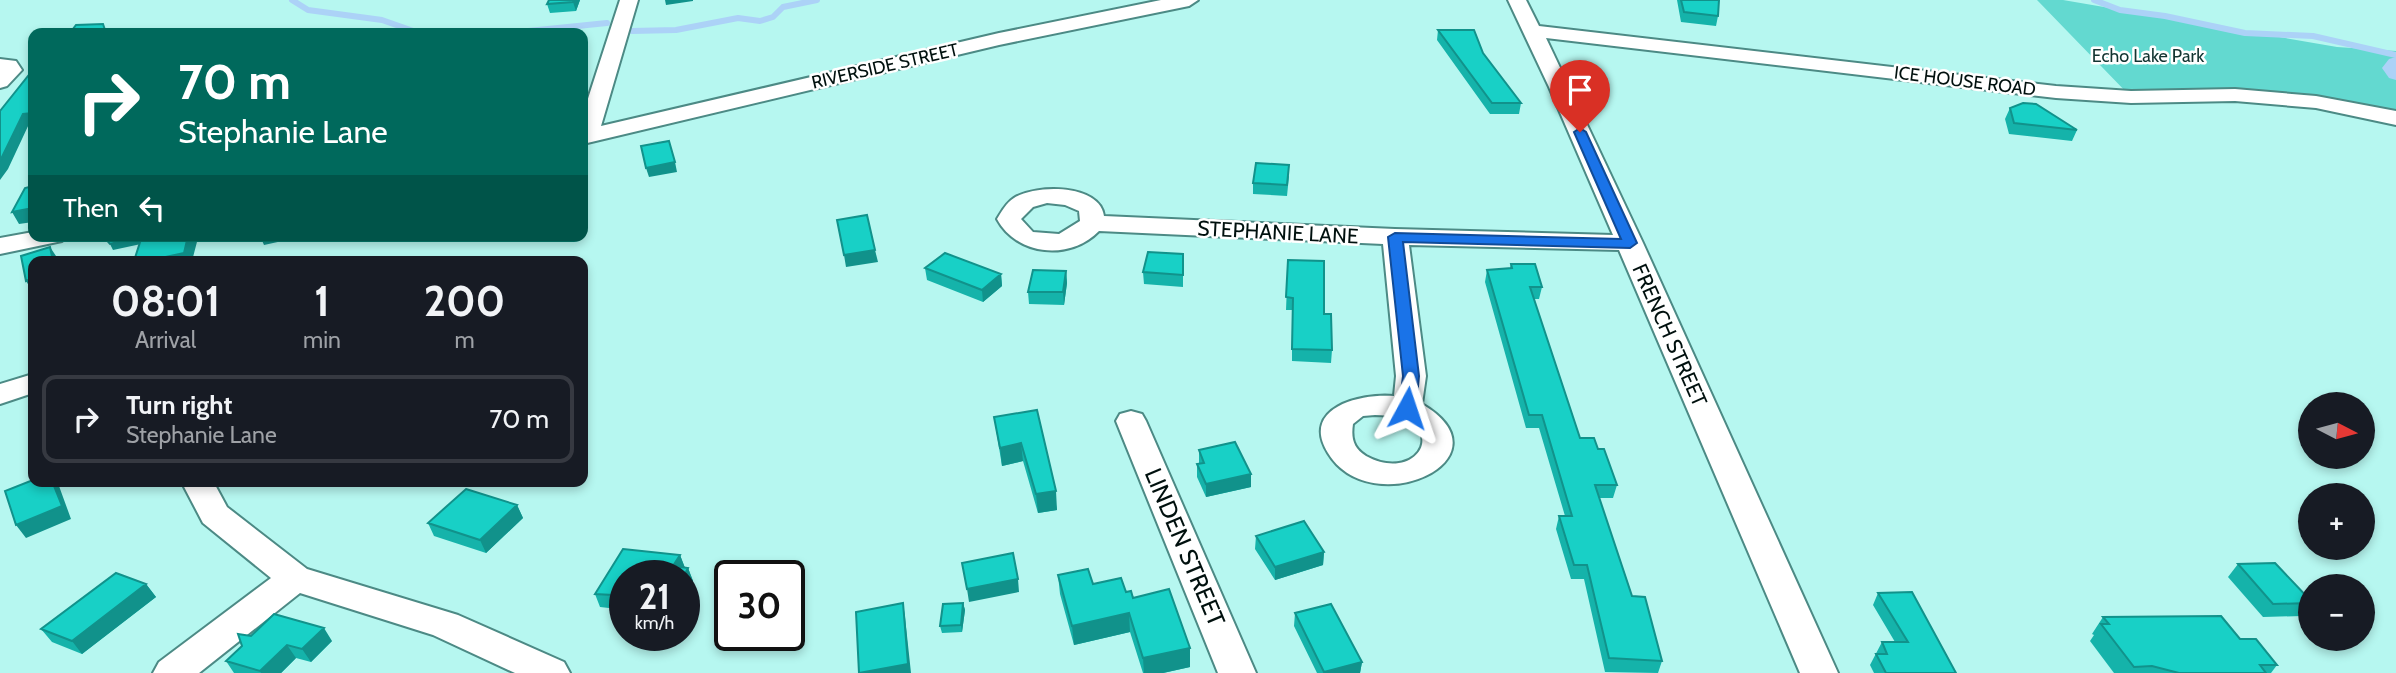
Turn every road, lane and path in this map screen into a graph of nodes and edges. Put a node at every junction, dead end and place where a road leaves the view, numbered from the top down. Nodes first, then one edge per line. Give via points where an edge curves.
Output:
1 (629, 0) edge
2 (1189, 0) edge
3 (1517, 0) edge
4 (1535, 31) junction
5 (0, 65) edge
6 (0, 82) edge
7 (2396, 118) edge
8 (588, 127) edge
9 (588, 135) edge
10 (1093, 223) dead end
11 (1395, 237) junction
12 (28, 241) edge
13 (1630, 243) junction
14 (0, 246) edge
15 (28, 385) edge
16 (0, 394) edge
17 (1407, 408) dead end
18 (1131, 421) dead end
19 (200, 487) edge
20 (295, 578) junction
21 (172, 673) edge
22 (551, 673) edge
23 (1237, 673) edge
24 (1819, 673) edge

1 - 8 street
2 - 9 street, RIVERSIDE STREET via 985,42
3 - 4 street, FRENCH STREET
4 - 7 street, ICE HOUSE ROAD via 2056,92 2131,97 2235,95 2316,102
4 - 13 street, FRENCH STREET
5 - 6 street via 12,70
10 - 11 street, STEPHANIE LANE
11 - 13 street, STEPHANIE LANE
11 - 17 street via 1411,376
12 - 14 street
13 - 24 street, FRENCH STREET
15 - 16 street
18 - 23 street, LINDEN STREET
19 - 20 street via 215,515
20 - 21 street
20 - 22 street via 445,625

